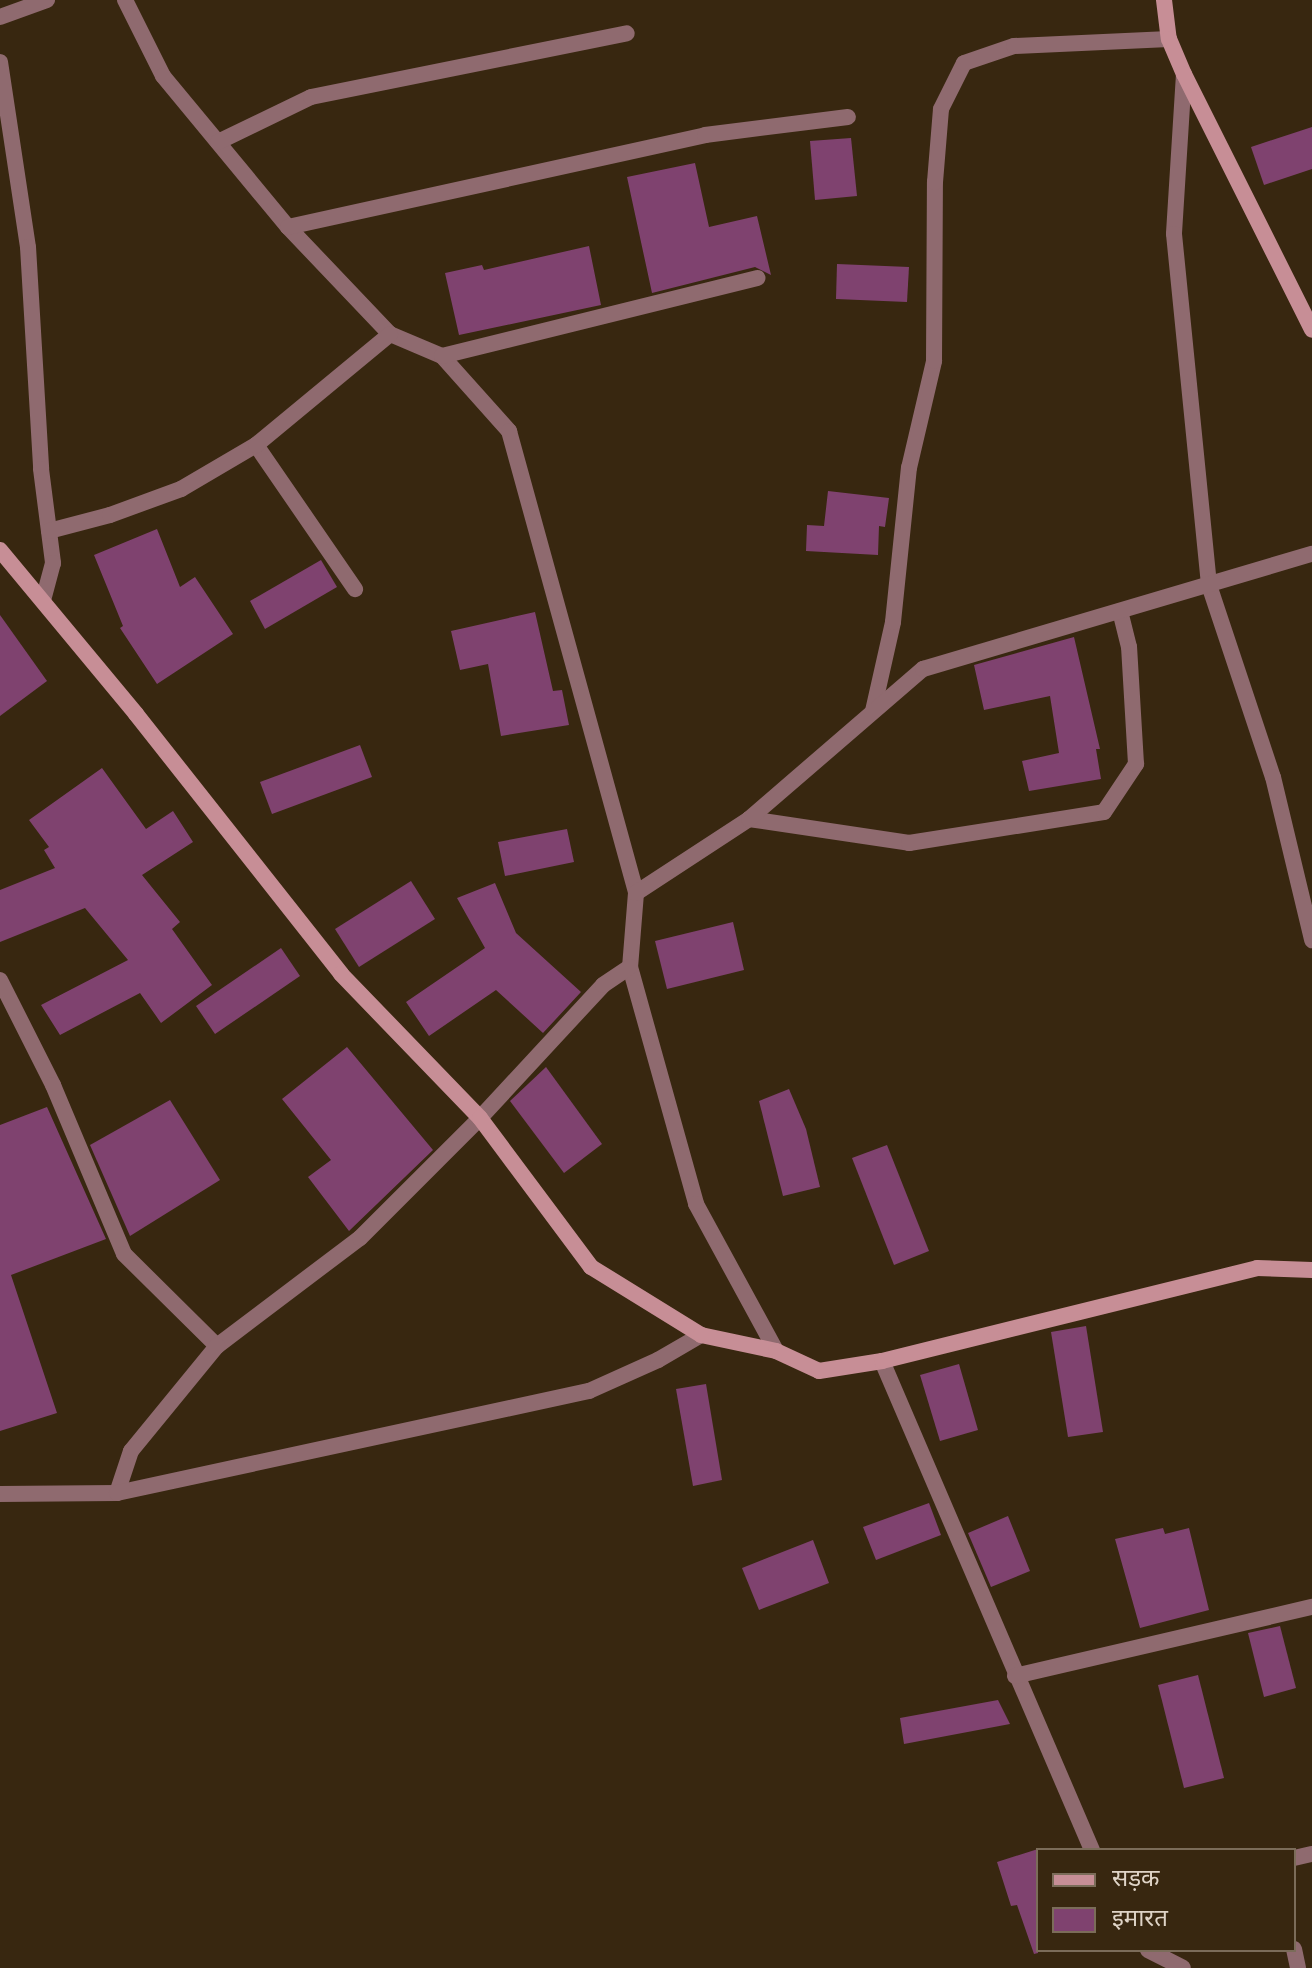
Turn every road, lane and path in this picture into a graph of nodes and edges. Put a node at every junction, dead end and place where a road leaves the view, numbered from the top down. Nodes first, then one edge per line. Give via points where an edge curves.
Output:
1 (47, 0) edge
2 (125, 0) edge
3 (1164, 0) edge
4 (0, 17) edge
5 (627, 33) dead end
6 (1169, 39) junction
7 (0, 62) edge
8 (1184, 74) junction
9 (848, 117) dead end
10 (218, 142) junction
11 (288, 227) junction
12 (758, 278) dead end
13 (1312, 330) edge
14 (390, 334) junction
15 (442, 356) junction
16 (256, 445) junction
17 (49, 531) junction
18 (0, 550) edge
19 (1312, 554) edge
20 (1209, 585) junction
21 (355, 589) dead end
22 (43, 601) junction
23 (1120, 611) junction
24 (873, 711) junction
25 (749, 819) junction
26 (636, 893) junction
27 (1312, 940) edge
28 (630, 967) junction
29 (0, 980) edge
30 (480, 1118) junction
31 (1312, 1270) edge
32 (701, 1335) junction
33 (217, 1346) junction
34 (776, 1351) junction
35 (882, 1361) junction
36 (2, 1488) edge
37 (117, 1493) junction
38 (1312, 1607) edge
39 (1015, 1676) junction
40 (1091, 1848) edge
41 (1152, 1952) edge
42 (1183, 1968) edge

1 - 4 street
2 - 10 street via 163,76
3 - 6 main road
5 - 10 street via 311,97
6 - 8 main road
6 - 24 street via 1014,46 964,63 941,109 934,361 909,468 893,622
7 - 17 street via 28,247
8 - 13 main road
8 - 20 street via 1174,234
9 - 11 street via 705,135
10 - 11 street
11 - 14 street
12 - 15 street
14 - 15 street
14 - 16 street
15 - 26 street via 509,431
16 - 17 street via 181,489
16 - 21 street
17 - 22 street via 53,563
18 - 22 main road
19 - 20 street
20 - 23 street
20 - 27 street via 1273,777
22 - 30 main road via 341,974
23 - 24 street via 923,669
23 - 25 street via 1129,647 1136,764 1104,812 909,843
24 - 25 street
25 - 26 street
26 - 28 street
28 - 30 street via 603,985
28 - 34 street via 696,1204
29 - 33 street via 53,1085 124,1254
30 - 32 main road via 591,1267
30 - 33 street via 360,1238
31 - 35 main road via 1257,1268
32 - 34 main road
32 - 37 street via 589,1391
33 - 37 street via 131,1451
34 - 35 main road via 819,1371
35 - 39 street
36 - 37 street
38 - 39 street
39 - 40 street
41 - 42 street

